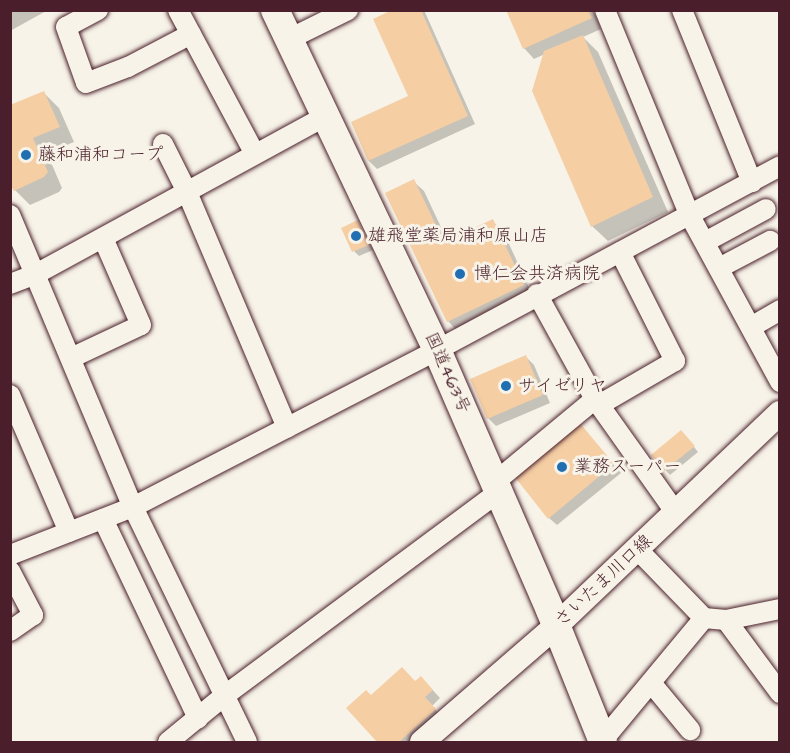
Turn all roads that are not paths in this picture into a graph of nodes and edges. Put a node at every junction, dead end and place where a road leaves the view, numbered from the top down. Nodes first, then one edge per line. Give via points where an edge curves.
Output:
1 (98, 10) edge
2 (178, 10) edge
3 (275, 10) edge
4 (348, 10) edge
5 (605, 10) edge
6 (682, 10) edge
7 (191, 34) junction
8 (289, 39) junction
9 (326, 116) junction
10 (163, 144) dead end
11 (255, 154) junction
12 (780, 166) edge
13 (752, 182) junction
14 (187, 192) junction
15 (766, 209) dead end
16 (10, 214) edge
17 (690, 216) junction
18 (103, 238) junction
19 (770, 241) dead end
20 (705, 242) junction
21 (620, 252) junction
22 (719, 268) junction
23 (36, 274) junction
24 (10, 284) edge
25 (537, 294) junction
26 (780, 310) edge
27 (751, 327) junction
28 (437, 350) junction
29 (71, 358) junction
30 (780, 382) edge
31 (10, 395) edge
32 (597, 402) junction
33 (780, 413) edge
34 (287, 428) junction
35 (497, 487) junction
36 (133, 507) junction
37 (676, 513) junction
38 (103, 519) junction
39 (69, 532) junction
40 (638, 550) junction
41 (10, 555) edge
42 (10, 571) edge
43 (780, 609) edge
44 (704, 618) junction
45 (726, 620) junction
46 (556, 626) junction
47 (10, 631) edge
48 (652, 684) junction
49 (780, 693) edge
50 (224, 696) junction
51 (198, 718) junction
52 (690, 730) dead end
53 (168, 742) edge
54 (247, 742) edge
55 (422, 742) edge
56 (603, 742) edge

1 - 7 street via 66,27 86,83 128,67
2 - 7 street
3 - 8 highway, 国道463号
4 - 8 street
5 - 17 street
6 - 13 street
7 - 11 street
8 - 9 highway, 国道463号
9 - 11 street
9 - 28 highway, 国道463号
10 - 14 street
11 - 14 street
12 - 13 street
13 - 17 street
14 - 18 street
14 - 34 street
15 - 20 street
16 - 23 street
17 - 20 street
17 - 21 street
18 - 23 street
18 - 29 street via 141,325
19 - 22 street
20 - 22 street
21 - 25 street
21 - 32 street via 675,361
22 - 27 street
23 - 24 street
23 - 29 street
25 - 28 street
25 - 32 street
26 - 27 street
27 - 30 street
28 - 34 street
28 - 35 highway, 国道463号
29 - 36 street
31 - 39 street
32 - 35 street
32 - 37 street
33 - 37 main road, さいたま川口線
34 - 36 street
35 - 46 highway, 国道463号
35 - 50 street
36 - 38 street
36 - 50 street
37 - 40 main road, さいたま川口線
38 - 39 street
38 - 51 street
39 - 41 street
40 - 44 street
40 - 46 main road, さいたま川口線
42 - 47 street via 33,615
43 - 45 street
44 - 45 street
44 - 48 street
45 - 49 street
46 - 55 main road, さいたま川口線
46 - 56 highway, 国道463号
48 - 52 street
48 - 56 street
50 - 51 street
50 - 54 street
51 - 53 street

